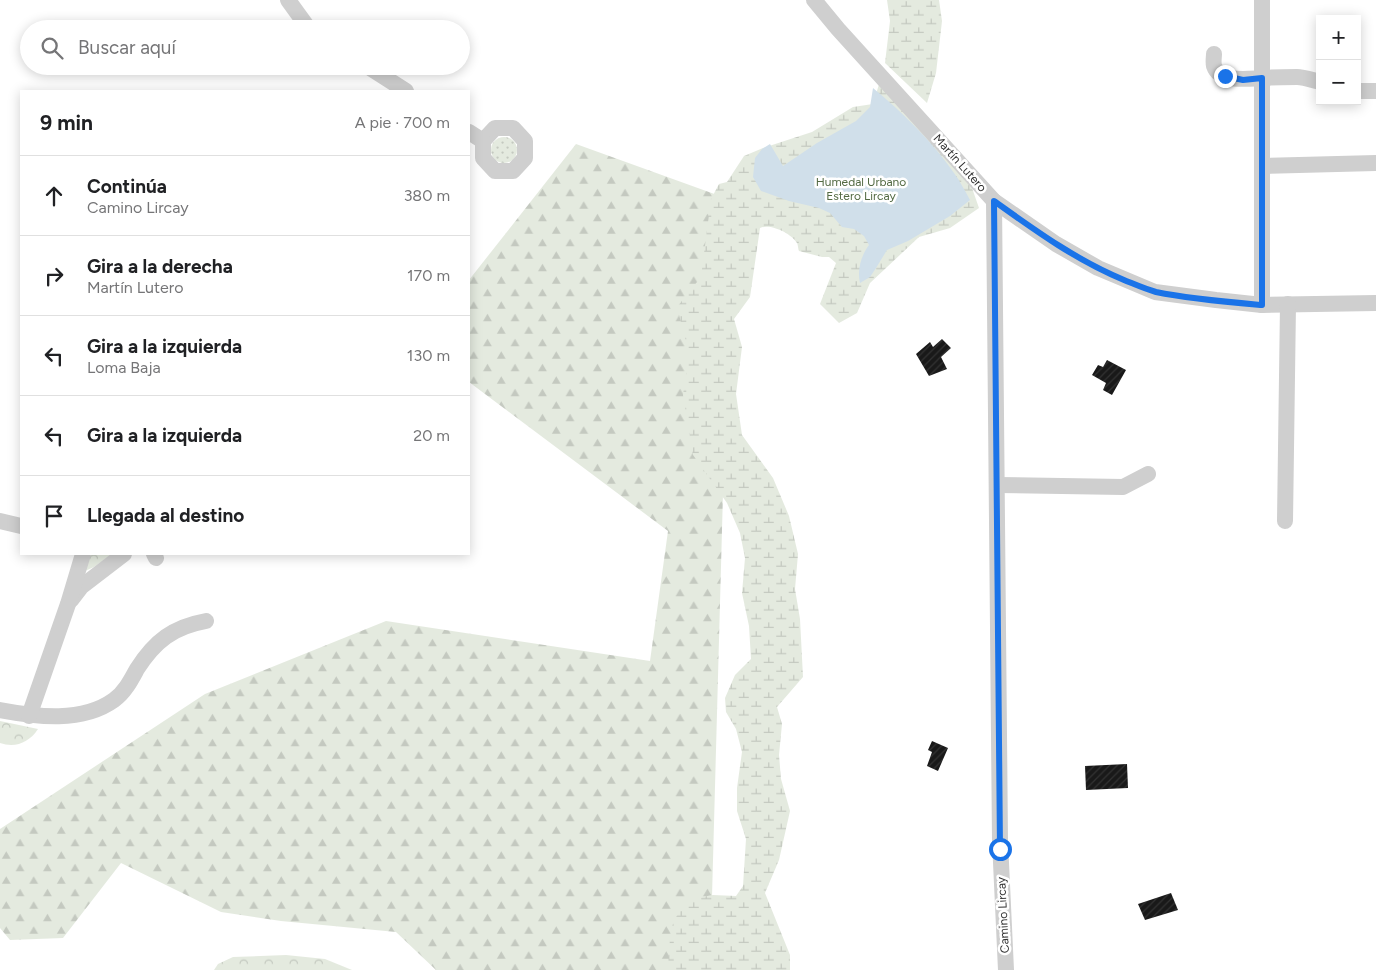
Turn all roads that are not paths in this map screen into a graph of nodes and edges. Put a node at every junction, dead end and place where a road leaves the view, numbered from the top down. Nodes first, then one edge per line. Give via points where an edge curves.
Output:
1 (288, 0) edge
2 (814, 0) edge
3 (1262, 0) edge
4 (302, 20) edge
5 (1214, 54) dead end
6 (381, 75) edge
7 (1262, 78) junction
8 (1316, 81) edge
9 (404, 90) edge
10 (1361, 91) edge
11 (1376, 91) edge
12 (470, 133) edge
13 (483, 141) dead end
14 (1376, 163) edge
15 (1262, 166) junction
16 (994, 201) junction
17 (1376, 303) edge
18 (1288, 304) junction
19 (1262, 305) junction
20 (1148, 474) dead end
21 (997, 485) junction
22 (0, 521) edge
23 (1286, 521) dead end
24 (20, 526) edge
25 (83, 555) edge
26 (123, 555) edge
27 (68, 604) junction
28 (206, 621) dead end
29 (0, 710) edge
30 (29, 716) junction
31 (1006, 970) edge

1 - 4 street
2 - 16 street, Martín Lutero
3 - 7 street
5 - 7 street via 1214,66 1225,76 1243,80
6 - 9 street
7 - 8 street via 1299,77
7 - 15 street
10 - 11 street
12 - 13 street
14 - 15 street
15 - 19 street
16 - 19 street, Martín Lutero via 1056,244 1136,285 1155,292
16 - 21 street, Camino Lircay
17 - 18 street, Martín Lutero
18 - 19 street, Martín Lutero
18 - 23 street
20 - 21 street via 1123,487
21 - 31 street, Camino Lircay via 1000,841
22 - 24 street
25 - 27 street
26 - 27 street via 81,587
27 - 30 street
28 - 30 street via 178,629 160,640 148,652 127,687 98,710 82,714
29 - 30 street

